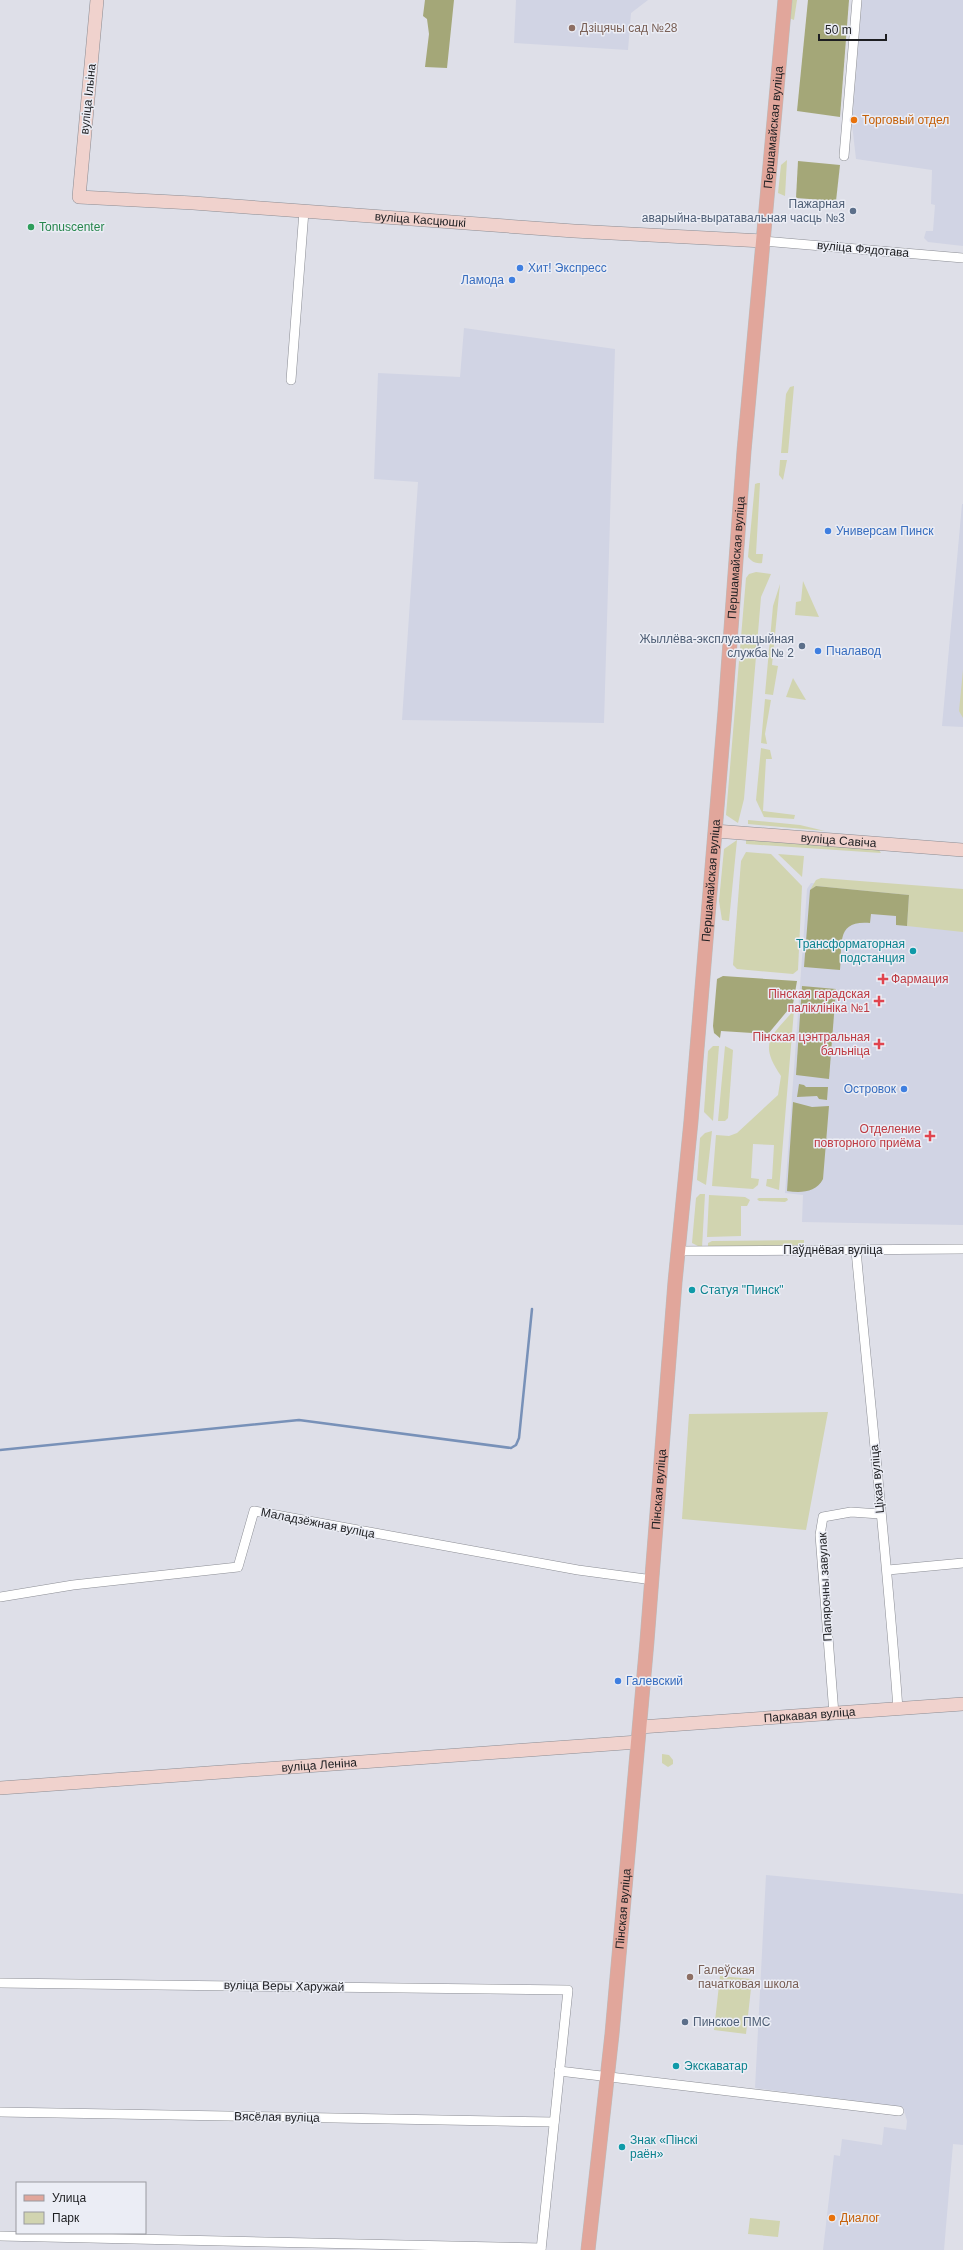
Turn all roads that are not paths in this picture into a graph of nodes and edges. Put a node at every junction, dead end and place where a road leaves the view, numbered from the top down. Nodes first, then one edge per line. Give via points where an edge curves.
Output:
1 (97, 0) edge
2 (785, 0) edge
3 (857, 0) edge
4 (844, 156) dead end
5 (79, 197) joint
6 (304, 211) junction
7 (763, 241) junction
8 (963, 258) edge
9 (291, 380) dead end
10 (715, 831) junction
11 (963, 850) edge
12 (963, 1249) edge
13 (678, 1250) junction
14 (856, 1250) junction
15 (880, 1514) junction
16 (963, 1563) edge
17 (888, 1570) junction
18 (653, 1580) junction
19 (0, 1597) edge
20 (963, 1704) edge
21 (898, 1709) junction
22 (834, 1714) junction
23 (640, 1727) junction
24 (638, 1742) junction
25 (0, 1788) edge
26 (0, 1983) edge
27 (559, 2071) junction
28 (607, 2075) junction
29 (899, 2111) dead end
30 (0, 2112) edge
31 (554, 2122) junction
32 (0, 2236) edge
33 (541, 2249) edge
34 (588, 2250) edge

1 - 5 street, вуліца Ільіна
2 - 7 main road, Першамайская вуліца
3 - 4 street
5 - 6 street, вуліца Касцюшкі
6 - 7 street, вуліца Касцюшкі via 574,231
6 - 9 street
7 - 8 street, вуліца Фядотава
7 - 10 main road, Першамайская вуліца via 744,443
10 - 11 street, вуліца Савіча
10 - 13 main road, Першамайская вуліца
12 - 14 street, Паўднёвая вуліца
13 - 14 street, Паўднёвая вуліца
13 - 18 main road, Пінская вуліца
14 - 15 street, Ціхая вуліца
15 - 17 street, Ціхая вуліца
15 - 22 street, Папярочны завулак via 851,1512 823,1517 820,1535
16 - 17 street
17 - 21 street, Ціхая вуліца
18 - 19 street, Маладзёжная вуліца via 578,1570 254,1510 238,1567 73,1585
18 - 23 main road, Пінская вуліца
20 - 21 street, Паркавая вуліца
21 - 22 street, Паркавая вуліца
22 - 23 street, Паркавая вуліца
23 - 24 main road, Пінская вуліца
24 - 25 street, вуліца Леніна
24 - 28 main road, Пінская вуліца
26 - 27 street, вуліца Веры Харужай via 568,1990
27 - 28 street
27 - 31 street
28 - 29 street
28 - 34 main road, Пінская вуліца
30 - 31 street, Вясёлая вуліца
31 - 33 street
32 - 33 street

